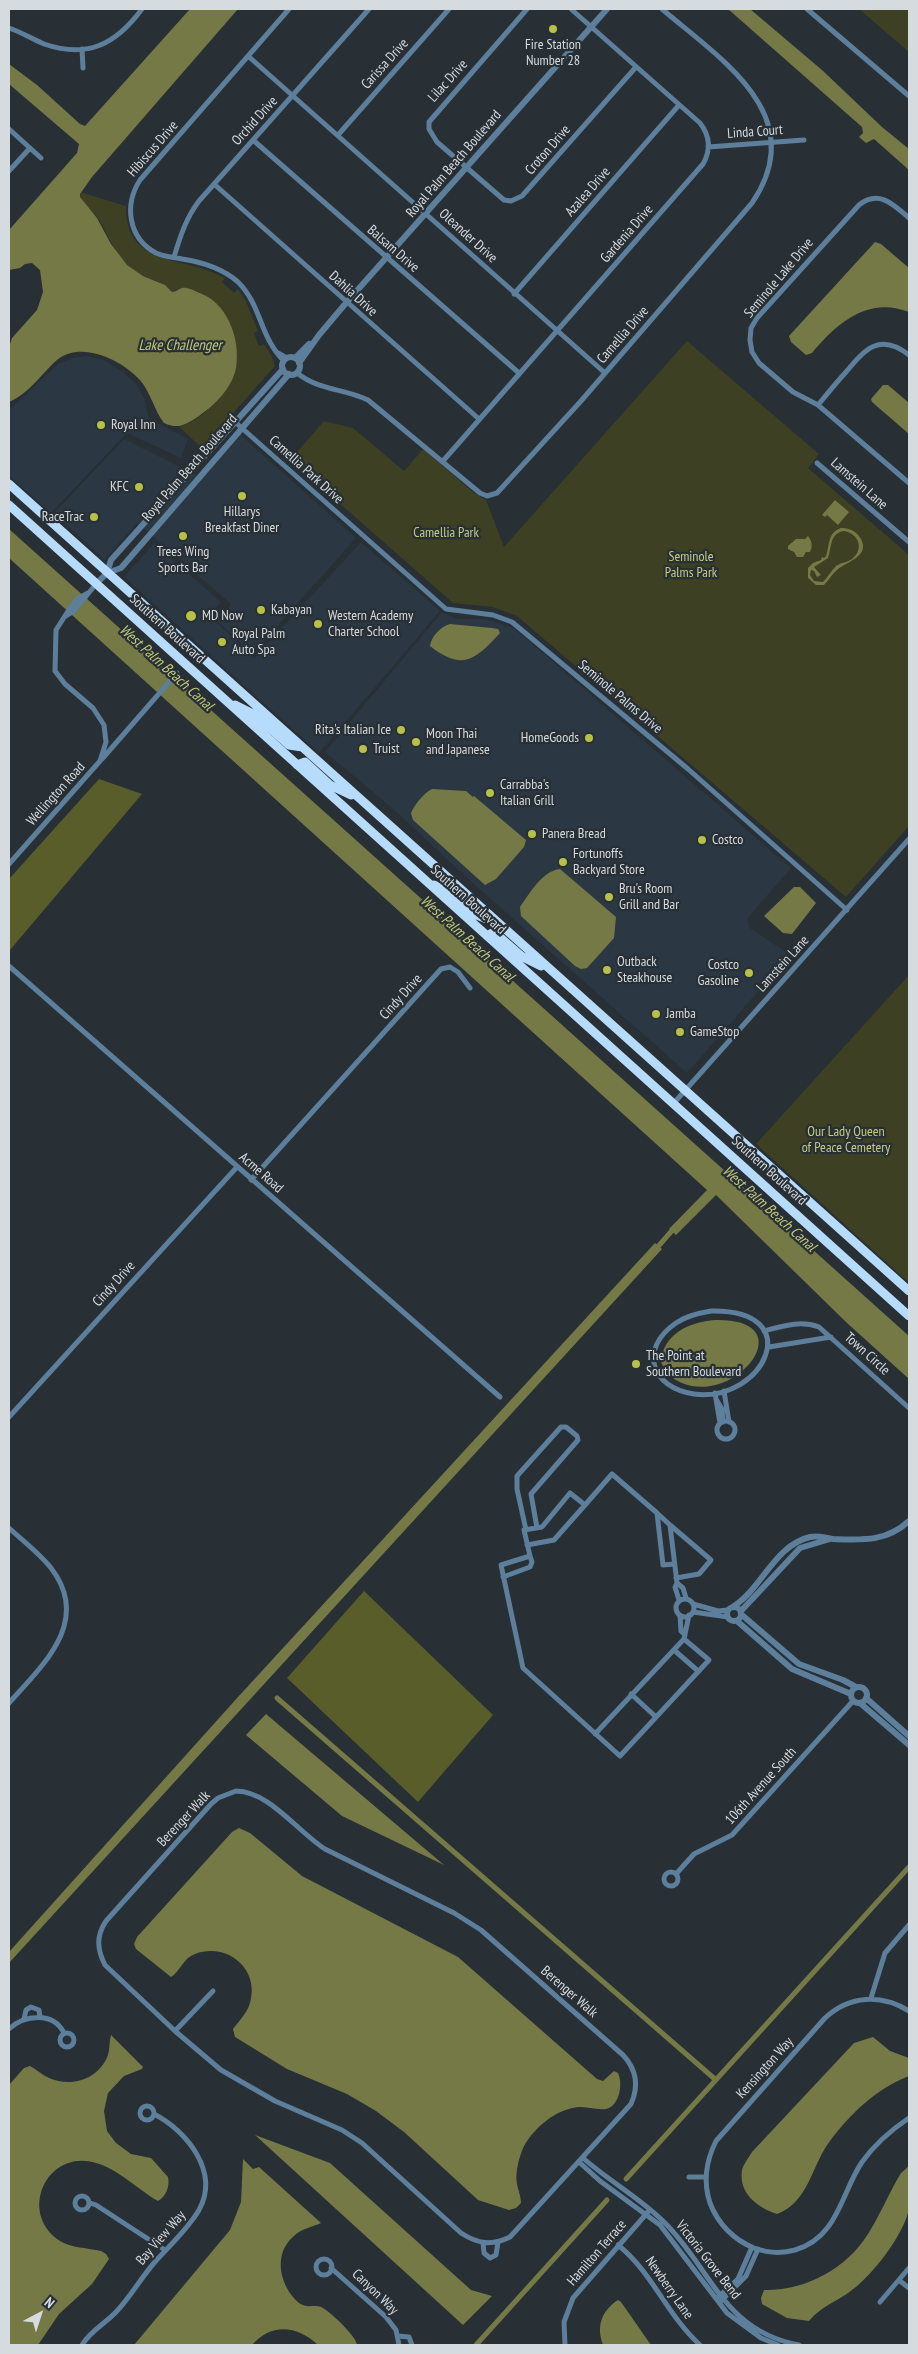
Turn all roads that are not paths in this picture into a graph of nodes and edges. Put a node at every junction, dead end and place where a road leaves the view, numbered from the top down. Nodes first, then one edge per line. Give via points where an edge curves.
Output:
1 (142, 9) edge
2 (289, 9) edge
3 (369, 9) edge
4 (450, 9) edge
5 (527, 9) edge
6 (571, 9) edge
7 (607, 9) edge
8 (662, 9) edge
9 (807, 9) edge
10 (591, 27) junction
11 (9, 28) edge
12 (82, 49) junction
13 (248, 56) junction
14 (636, 67) junction
15 (83, 68) dead end
16 (293, 96) junction
17 (909, 96) edge
18 (679, 104) junction
19 (9, 129) edge
20 (338, 135) junction
21 (253, 140) junction
22 (804, 140) dead end
23 (771, 142) junction
24 (708, 147) junction
25 (30, 148) junction
26 (41, 158) dead end
27 (466, 168) junction
28 (9, 171) edge
29 (214, 184) junction
30 (426, 214) junction
31 (909, 218) edge
32 (174, 258) junction
33 (386, 259) junction
34 (514, 294) junction
35 (346, 303) junction
36 (557, 331) junction
37 (909, 355) edge
38 (285, 360) junction
39 (298, 365) junction
40 (283, 369) junction
41 (605, 373) junction
42 (289, 374) junction
43 (519, 374) junction
44 (818, 405) junction
45 (479, 419) junction
46 (235, 422) junction
47 (242, 428) junction
48 (443, 461) junction
49 (817, 463) dead end
50 (909, 483) edge
51 (9, 484) edge
52 (9, 505) edge
53 (362, 534) joint
54 (909, 542) edge
55 (107, 572) junction
56 (96, 584) junction
57 (177, 673) dead end
58 (224, 699) junction
59 (302, 747) junction
60 (100, 761) junction
61 (297, 765) junction
62 (362, 801) junction
63 (909, 840) edge
64 (9, 864) edge
65 (425, 880) junction
66 (847, 910) junction
67 (491, 917) junction
68 (487, 936) junction
69 (9, 966) edge
70 (553, 972) junction
71 (470, 988) dead end
72 (685, 1090) junction
73 (673, 1104) junction
74 (237, 1168) junction
75 (251, 1180) junction
76 (909, 1291) edge
77 (909, 1316) edge
78 (764, 1331) junction
79 (831, 1337) junction
80 (769, 1347) junction
81 (724, 1391) junction
82 (715, 1396) junction
83 (500, 1397) dead end
84 (909, 1408) edge
85 (9, 1417) edge
86 (531, 1494) junction
87 (519, 1496) junction
88 (584, 1505) junction
89 (657, 1513) junction
90 (909, 1521) edge
91 (670, 1525) junction
92 (9, 1528) edge
93 (537, 1528) junction
94 (526, 1530) junction
95 (830, 1539) junction
96 (527, 1545) junction
97 (530, 1556) junction
98 (674, 1564) junction
99 (503, 1577) junction
100 (677, 1580) junction
101 (686, 1598) junction
102 (679, 1600) junction
103 (693, 1604) junction
104 (730, 1611) junction
105 (741, 1613) junction
106 (691, 1614) junction
107 (680, 1615) junction
108 (737, 1621) junction
109 (684, 1637) junction
110 (674, 1650) junction
111 (698, 1671) junction
112 (856, 1687) junction
113 (631, 1694) junction
114 (851, 1694) junction
115 (853, 1701) junction
116 (863, 1701) junction
117 (9, 1703) edge
118 (656, 1716) junction
119 (596, 1734) junction
120 (909, 1736) edge
121 (909, 1745) edge
122 (676, 1874) dead end
123 (909, 1925) edge
124 (213, 1991) dead end
125 (871, 1998) junction
126 (909, 2012) edge
127 (40, 2017) junction
128 (24, 2019) junction
129 (9, 2030) edge
130 (175, 2031) junction
131 (64, 2033) dead end
132 (154, 2114) dead end
133 (909, 2118) edge
134 (581, 2160) junction
135 (706, 2176) junction
136 (689, 2177) dead end
137 (90, 2203) dead end
138 (648, 2212) junction
139 (498, 2242) junction
140 (484, 2243) junction
141 (618, 2245) junction
142 (752, 2247) junction
143 (758, 2249) junction
144 (165, 2250) junction
145 (332, 2268) dead end
146 (909, 2268) edge
147 (900, 2281) junction
148 (909, 2288) edge
149 (719, 2300) junction
150 (880, 2302) dead end
151 (398, 2336) junction
152 (790, 2344) edge
153 (82, 2345) edge
154 (399, 2345) edge
155 (412, 2345) edge
156 (565, 2345) edge
157 (700, 2345) edge
158 (778, 2345) edge
159 (799, 2345) edge

1 - 12 street via 117,37
2 - 13 street, Hibiscus Drive
3 - 16 street, Orchid Drive
4 - 20 street, Carissa Drive
5 - 27 street, Lilac Drive via 429,122 431,136
6 - 10 street
7 - 10 street, Royal Palm Beach Boulevard
8 - 23 street, Camellia Drive via 744,81 758,98
9 - 17 street
10 - 14 street
10 - 27 street, Royal Palm Beach Boulevard
11 - 12 street via 53,46
12 - 15 street
13 - 16 street, Oleander Drive
13 - 32 street, Hibiscus Drive via 140,180 131,197 130,216 138,236 155,252
14 - 18 street
14 - 27 street, Croton Drive via 516,200 504,200
16 - 20 street, Oleander Drive
16 - 21 street, Orchid Drive
18 - 24 street via 702,126
18 - 34 street, Azalea Drive
19 - 25 street
20 - 30 street, Oleander Drive
21 - 29 street, Orchid Drive
21 - 33 street, Balsam Drive
22 - 23 street, Linda Court
23 - 24 street, Linda Court
23 - 41 street, Camellia Drive via 766,175 752,203
24 - 36 street, Gardenia Drive via 703,164
25 - 26 street
25 - 28 street
27 - 30 street, Royal Palm Beach Boulevard
29 - 32 street, Orchid Drive via 192,212
29 - 35 street, Dahlia Drive
30 - 33 street, Royal Palm Beach Boulevard
30 - 34 street, Oleander Drive
31 - 44 street, Seminole Lake Drive via 884,199 863,201 754,323 750,340 755,358 793,392
32 - 38 street, Hibiscus Drive via 213,266 238,282 255,307 265,336
33 - 35 street, Royal Palm Beach Boulevard
33 - 43 street, Balsam Drive
34 - 36 street, Oleander Drive
35 - 39 street, Royal Palm Beach Boulevard
35 - 45 street, Dahlia Drive
36 - 41 street, Oleander Drive
36 - 43 street, Gardenia Drive
37 - 44 street via 891,345 869,348
38 - 39 street
38 - 40 street
39 - 42 street
39 - 48 street, Camellia Drive via 310,381 324,388 358,395 373,403
40 - 42 street
40 - 46 street, Royal Palm Beach Boulevard
41 - 48 street, Camellia Drive via 497,493 487,496 480,493
42 - 47 street, Royal Palm Beach Boulevard
43 - 45 street, Gardenia Drive
44 - 50 street, Seminole Lake Drive
45 - 48 street, Gardenia Drive
46 - 47 street, Camellia Park Drive
46 - 55 street, Royal Palm Beach Boulevard via 111,560
47 - 53 street, Camellia Park Drive
47 - 55 street, Royal Palm Beach Boulevard via 121,568
49 - 54 street, Lamstein Lane
51 - 55 highway, Southern Boulevard
52 - 56 highway, Southern Boulevard
53 - 66 street, Seminole Palms Drive via 446,609 493,615 512,622 688,769
55 - 56 street, Royal Palm Beach Boulevard
55 - 59 highway, Southern Boulevard
56 - 58 highway, Southern Boulevard
56 - 60 street, Wellington Road via 56,630 55,671 93,708 104,725 106,742
57 - 60 street, Wellington Road
58 - 59 highway via 255,715 289,745
58 - 61 highway, Southern Boulevard
59 - 62 highway, Southern Boulevard
60 - 64 street, Wellington Road
61 - 62 highway via 305,762 330,785
61 - 65 highway, Southern Boulevard
62 - 67 highway, Southern Boulevard
63 - 66 street, Lamstein Lane
65 - 67 highway via 454,894 477,915 487,919
65 - 68 highway, Southern Boulevard
66 - 72 street, Lamstein Lane
67 - 70 highway, Southern Boulevard
68 - 70 highway via 497,934 521,956
68 - 73 highway, Southern Boulevard
69 - 74 street, Acme Road
70 - 72 highway, Southern Boulevard
71 - 75 street, Cindy Drive via 458,972 450,967 441,969
72 - 73 street, Lamstein Lane
72 - 76 highway, Southern Boulevard
73 - 77 highway, Southern Boulevard
74 - 75 street, Acme Road
74 - 85 street, Cindy Drive
75 - 83 street, Acme Road
78 - 79 street, Town Circle via 808,1323
78 - 80 street
78 - 82 street via 746,1316 712,1311 677,1322 659,1340 654,1348 654,1368 665,1383 682,1392
79 - 80 street, Town Circle
79 - 84 street, Town Circle
80 - 81 street via 753,1375
81 - 82 street
81 - 82 street via 724,1422 722,1408
86 - 87 street
86 - 87 street via 577,1442 577,1436 566,1427 561,1428 517,1476
86 - 93 street
87 - 94 street
88 - 89 street via 612,1474
88 - 93 street via 570,1493 542,1527
88 - 96 street via 554,1540
89 - 91 street
89 - 98 street via 663,1564
90 - 95 street via 890,1535
91 - 98 street
91 - 100 street via 711,1560 699,1574
92 - 117 street via 53,1572 63,1593 66,1611 63,1631 55,1650
93 - 94 street
94 - 96 street
95 - 104 street via 812,1536 794,1543
95 - 105 street via 807,1544 792,1554
96 - 97 street
97 - 99 street via 530,1567
97 - 99 street via 501,1565
98 - 100 street
99 - 119 street via 523,1668
100 - 101 street
100 - 102 street via 675,1587
101 - 102 street
101 - 103 street
102 - 107 street via 676,1608
103 - 104 street
103 - 106 street
104 - 105 street
104 - 106 street
104 - 108 street via 732,1621
105 - 108 street
105 - 112 street via 799,1664
106 - 107 street
106 - 109 street
107 - 109 street
108 - 114 street via 792,1669
109 - 110 street
109 - 111 street via 709,1660
110 - 111 street
110 - 113 street
111 - 118 street
112 - 114 street
112 - 116 street via 864,1688 867,1693
113 - 118 street
113 - 119 street
114 - 115 street
115 - 116 street
115 - 122 street, 106th Avenue South via 732,1835 694,1854
116 - 120 street
116 - 121 street
118 - 119 street via 620,1756
123 - 125 street via 885,1953
124 - 130 street
125 - 126 street via 895,2004
125 - 135 street, Kensington Way via 846,2004 825,2018 716,2141
127 - 128 street
127 - 128 street via 39,2010 31,2007 26,2010
127 - 131 street via 58,2024
128 - 129 street
130 - 134 street, Berenger Walk via 105,1966 98,1948 100,1929 218,1798 236,1791 253,1793 325,1850 454,1913 481,1930 628,2060 636,2082 631,2104
130 - 140 street, Berenger Walk via 221,2070 246,2086 342,2130 362,2143 461,2233
132 - 144 street, Bay View Way via 193,2148 206,2178 199,2210
133 - 143 street, Kensington Way via 869,2152 832,2222 821,2236 790,2251
134 - 138 street, Victoria Grove Bend
134 - 139 street, Berenger Walk via 519,2229
135 - 136 street
135 - 142 street, Kensington Way via 710,2204 719,2221 732,2235
137 - 144 street
138 - 141 street, Hamilton Terrace
138 - 149 street, Victoria Grove Bend via 664,2221 681,2241
139 - 140 street, Berenger Walk
139 - 140 street via 496,2255 490,2258 484,2253
141 - 156 street, Hamilton Terrace via 573,2298 564,2322
141 - 157 street, Newberry Lane via 636,2261 672,2315
142 - 143 street, Kensington Way
142 - 149 street via 743,2271
143 - 149 street via 746,2276
144 - 153 street, Bay View Way via 116,2312 92,2331
145 - 151 street, Canyon Way via 386,2317
146 - 147 street
147 - 148 street
147 - 150 street
149 - 152 street, Victoria Grove Bend via 755,2328
149 - 158 street, Victoria Grove Bend via 740,2324
151 - 154 street, Canyon Way
151 - 155 street, Canyon Way via 409,2337
152 - 159 street, Victoria Grove Bend

